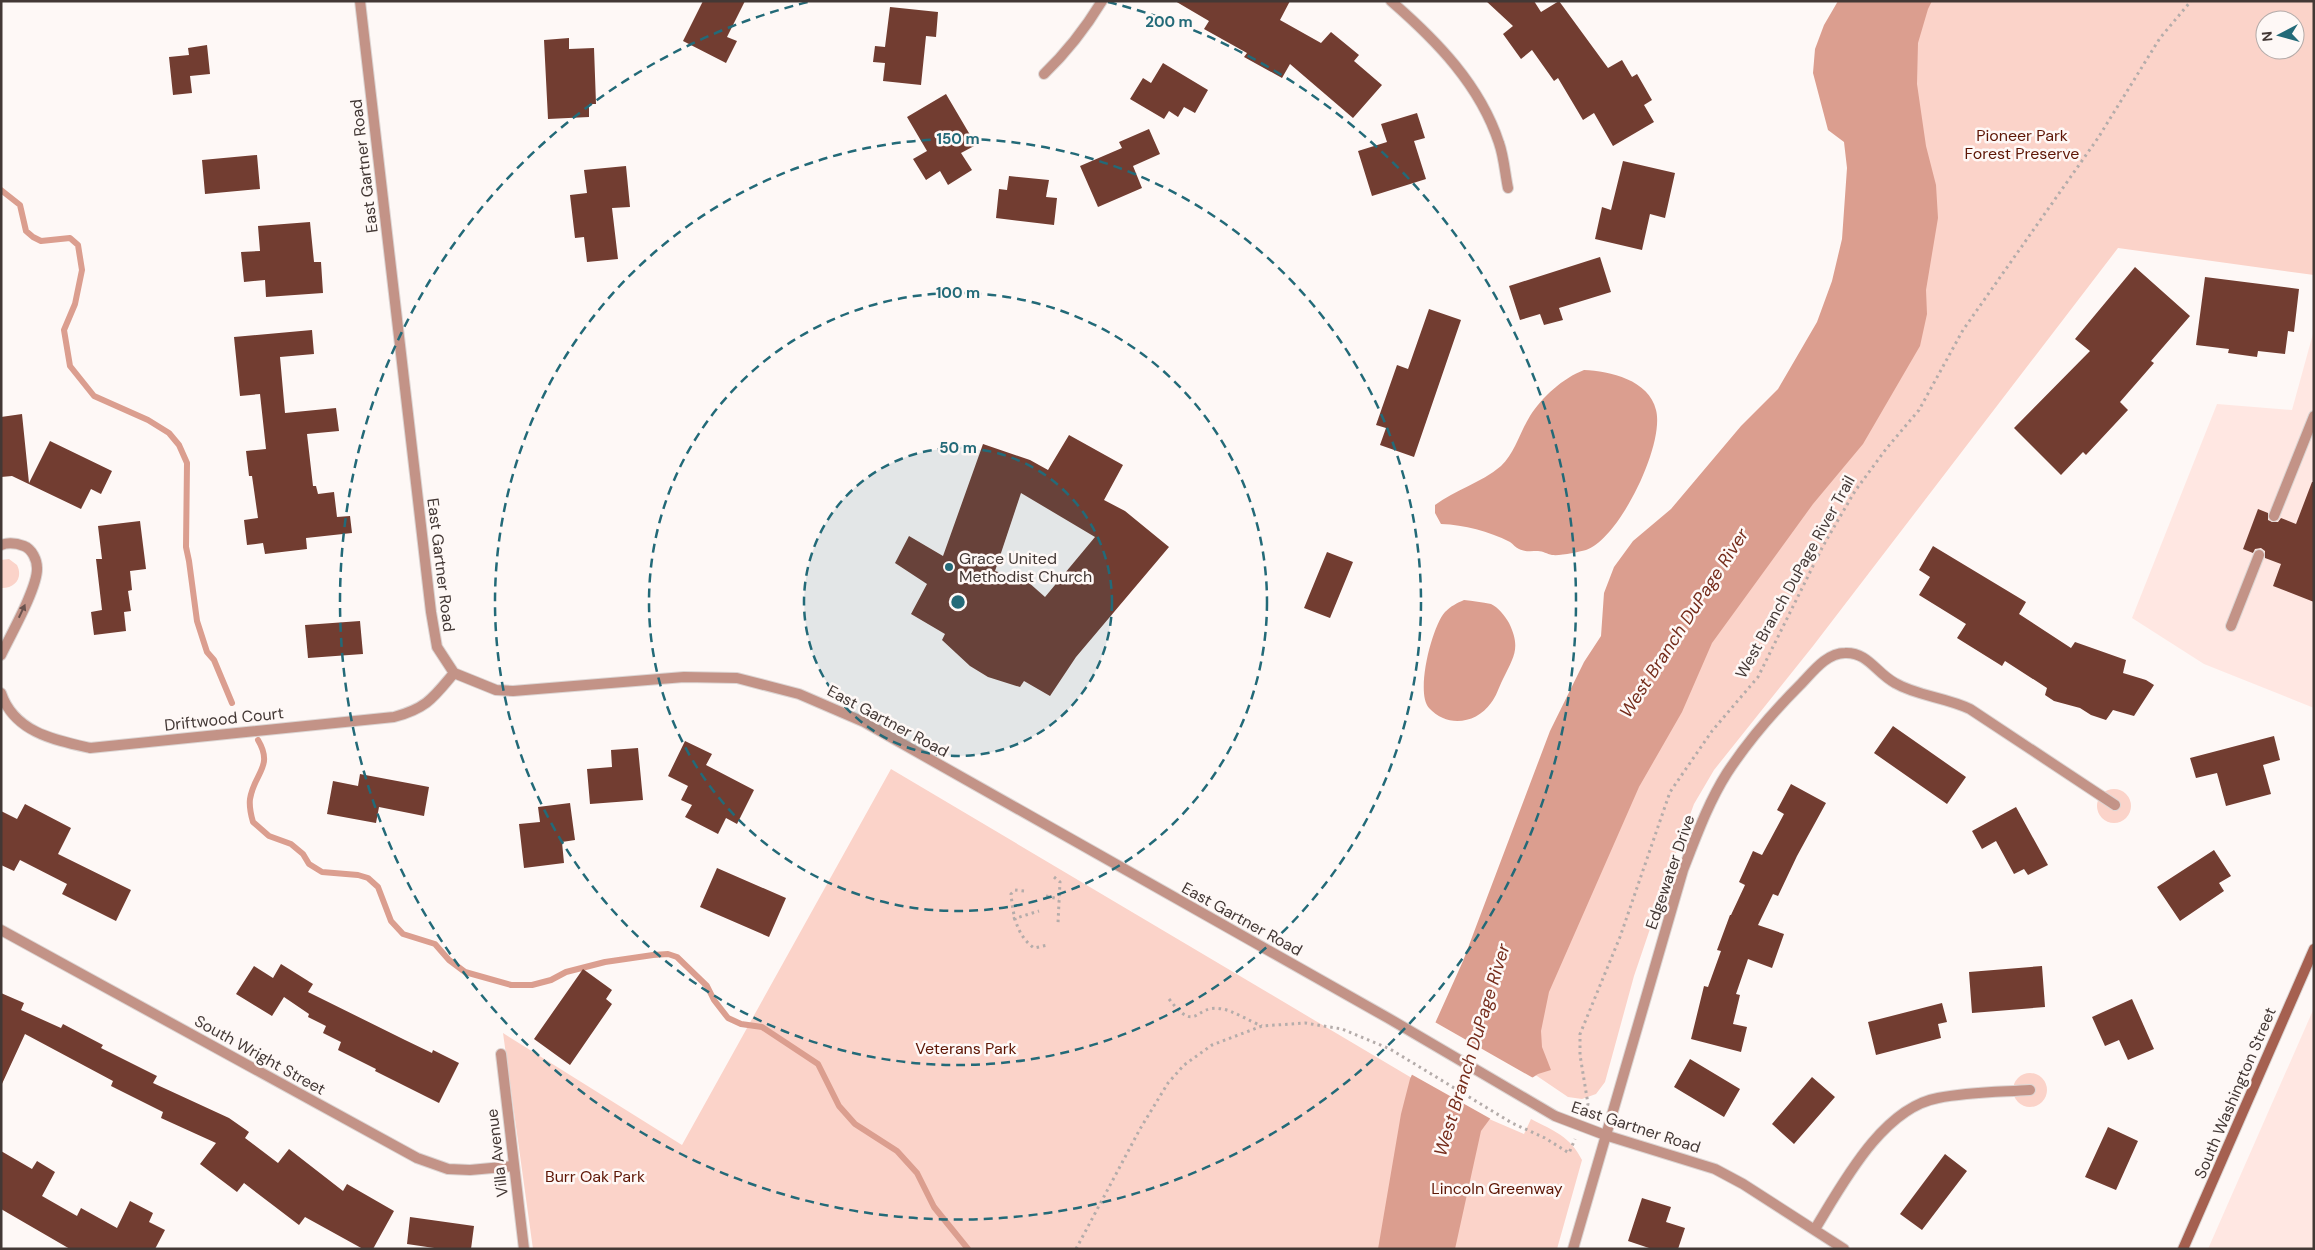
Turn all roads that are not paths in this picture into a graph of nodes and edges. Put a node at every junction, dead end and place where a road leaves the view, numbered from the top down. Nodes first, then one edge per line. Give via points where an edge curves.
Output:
1 (360, 1) edge
2 (1102, 1) edge
3 (1391, 1) edge
4 (1044, 74) dead end
5 (1508, 188) dead end
6 (2314, 416) edge
7 (2274, 516) dead end
8 (1, 545) edge
9 (2259, 555) dead end
10 (2231, 626) dead end
11 (1, 655) edge
12 (454, 673) junction
13 (1, 693) edge
14 (2115, 805) dead end
15 (1, 930) edge
16 (2314, 949) edge
17 (501, 1054) dead end
18 (2030, 1090) dead end
19 (1605, 1135) junction
20 (514, 1166) junction
21 (1815, 1229) junction
22 (524, 1249) edge
23 (1573, 1249) edge
24 (1844, 1249) edge
25 (2183, 1249) edge

1 - 12 street, East Gartner Road via 431,612 437,646
2 - 4 street via 1085,30
3 - 5 street via 1447,54 1474,90 1500,144
6 - 7 street
11 -> 8 street via 34,584 37,569 28,548 16,543
9 - 10 street
12 - 13 street, Driftwood Court via 429,702 394,717 90,748 48,738 34,730 15,718
12 - 19 street, East Gartner Road via 496,690 718,677 737,678 799,694 864,722 1555,1116
14 - 19 street, Edgewater Drive via 1970,709 1952,700 1895,684 1859,653 1843,652 1824,660 1774,711 1751,740 1727,774 1701,826 1683,870
15 - 20 street, South Wright Street via 417,1158 448,1169
16 - 25 main road, South Washington Street
17 - 20 street, Villa Avenue
18 - 21 street via 1936,1098 1899,1116 1858,1160
19 - 21 street, East Gartner Road via 1715,1170
19 - 23 street, Edgewater Drive
20 - 22 street, Villa Avenue
21 - 24 street, East Gartner Road

